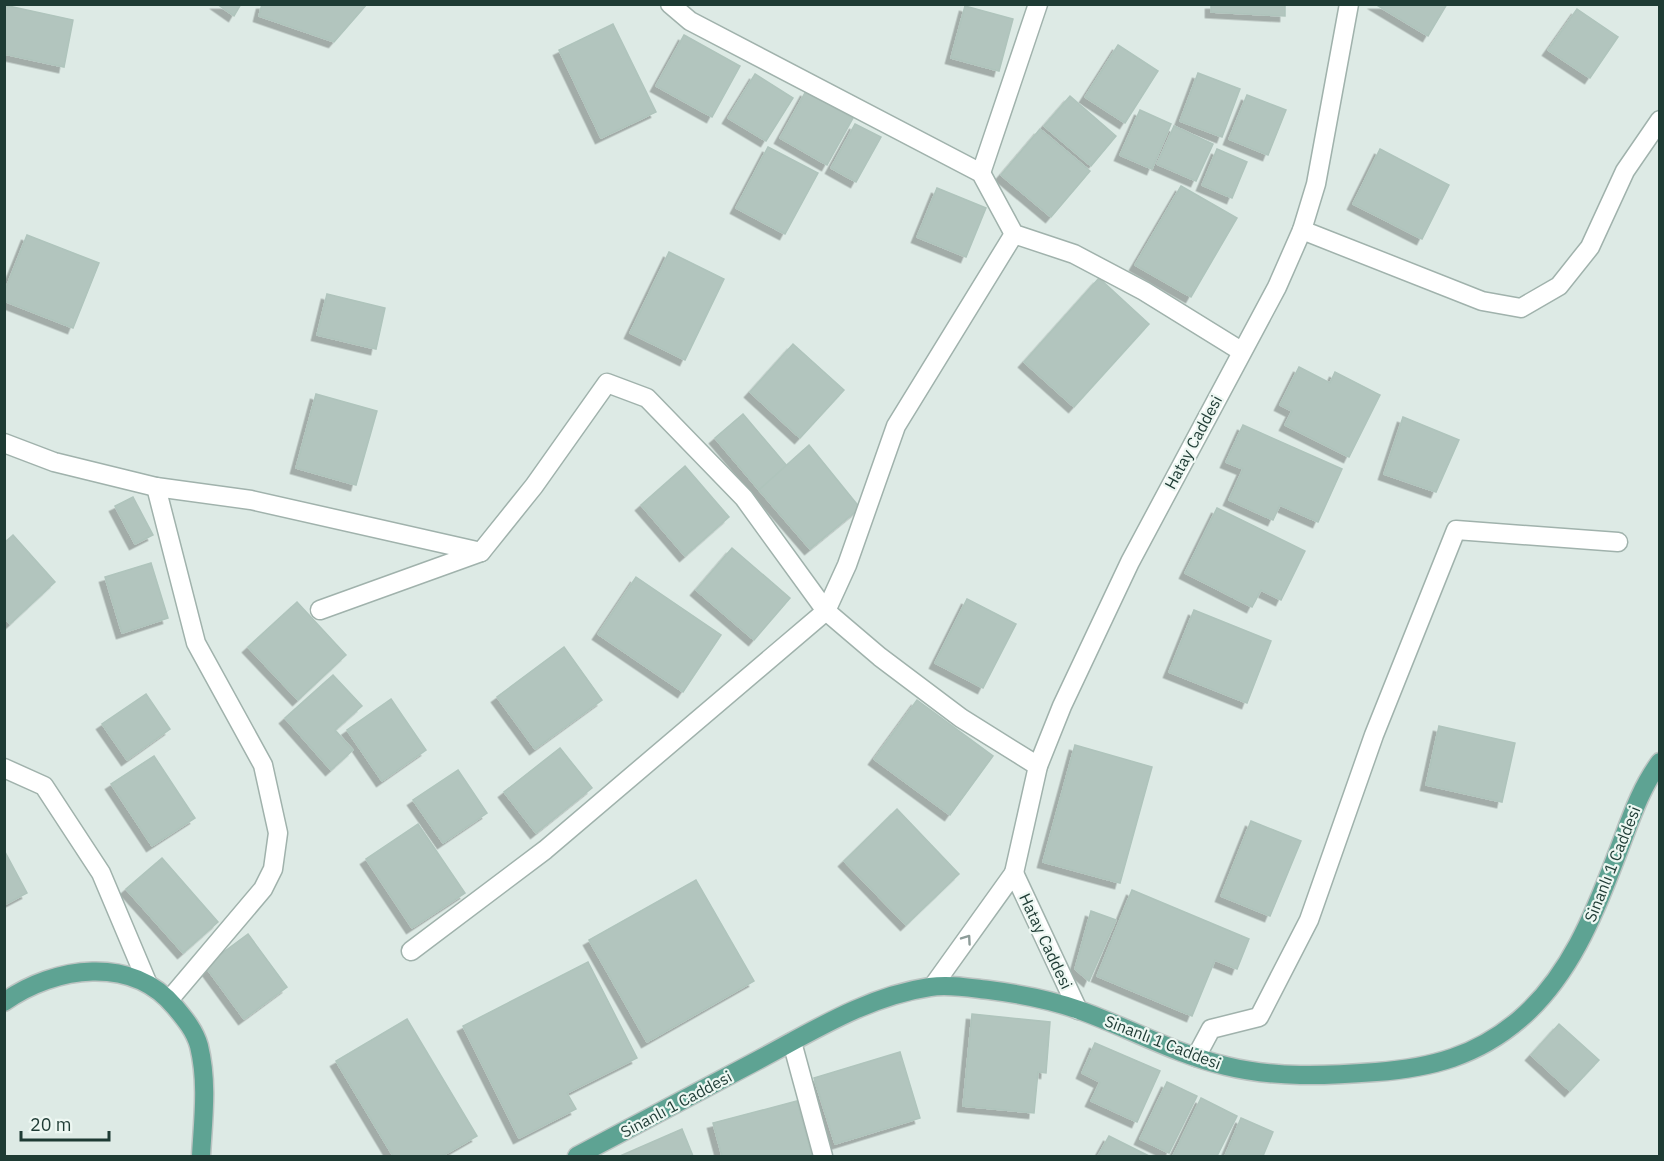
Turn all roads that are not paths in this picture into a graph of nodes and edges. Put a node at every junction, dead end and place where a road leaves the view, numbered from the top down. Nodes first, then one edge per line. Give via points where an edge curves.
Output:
1 (670, 4) edge
2 (1038, 4) edge
3 (1349, 4) edge
4 (1659, 120) edge
5 (981, 173) junction
6 (1302, 230) junction
7 (1014, 234) junction
8 (1241, 351) junction
9 (4, 443) edge
10 (156, 487) junction
11 (1618, 542) dead end
12 (481, 552) junction
13 (320, 610) dead end
14 (826, 611) junction
15 (1659, 762) edge
16 (1038, 766) junction
17 (4, 768) edge
18 (1014, 873) junction
19 (411, 951) dead end
20 (147, 982) junction
21 (933, 987) junction
22 (169, 1000) junction
23 (4, 1002) edge
24 (1078, 1010) junction
25 (792, 1042) junction
26 (1196, 1057) junction
27 (201, 1156) edge
28 (577, 1156) edge
29 (823, 1156) edge

1 - 5 street via 690,21
2 - 5 street
3 - 6 street, Hatay Caddesi via 1316,184
4 - 6 street via 1625,171 1590,248 1559,286 1521,308 1482,301
5 - 7 street
6 - 8 street, Hatay Caddesi via 1277,287
7 - 8 street via 1074,254 1144,291
7 - 14 street via 896,426 847,565
8 - 16 street, Hatay Caddesi via 1130,562
9 - 10 street via 54,462
10 - 12 street via 251,500
10 - 22 street via 196,643 263,765 278,833 273,869 263,889
11 - 26 street via 1456,530 1374,735 1309,920 1259,1017 1211,1029
12 - 13 street
12 - 14 street via 607,383 647,398 744,498
14 - 16 street via 961,718
14 - 19 street via 545,850
15 - 26 main road, Sinanlı 1 Caddesi via 1634,809 1589,922 1570,958 1545,994 1492,1040 1461,1057 1413,1070 1266,1073
16 - 18 street, Hatay Caddesi
17 - 20 street via 44,786 102,873
21 -> 18 street, Hatay Caddesi
18 - 24 street, Hatay Caddesi
20 - 22 main road
20 - 23 main road via 115,972 90,971 57,976 21,990
21 - 24 main road, Sinanlı 1 Caddesi via 978,988 1033,996
21 - 25 main road, Sinanlı 1 Caddesi via 859,1007
22 - 27 main road via 198,1044 205,1080
24 - 26 main road, Sinanlı 1 Caddesi
25 - 28 main road, Sinanlı 1 Caddesi
25 - 29 street

